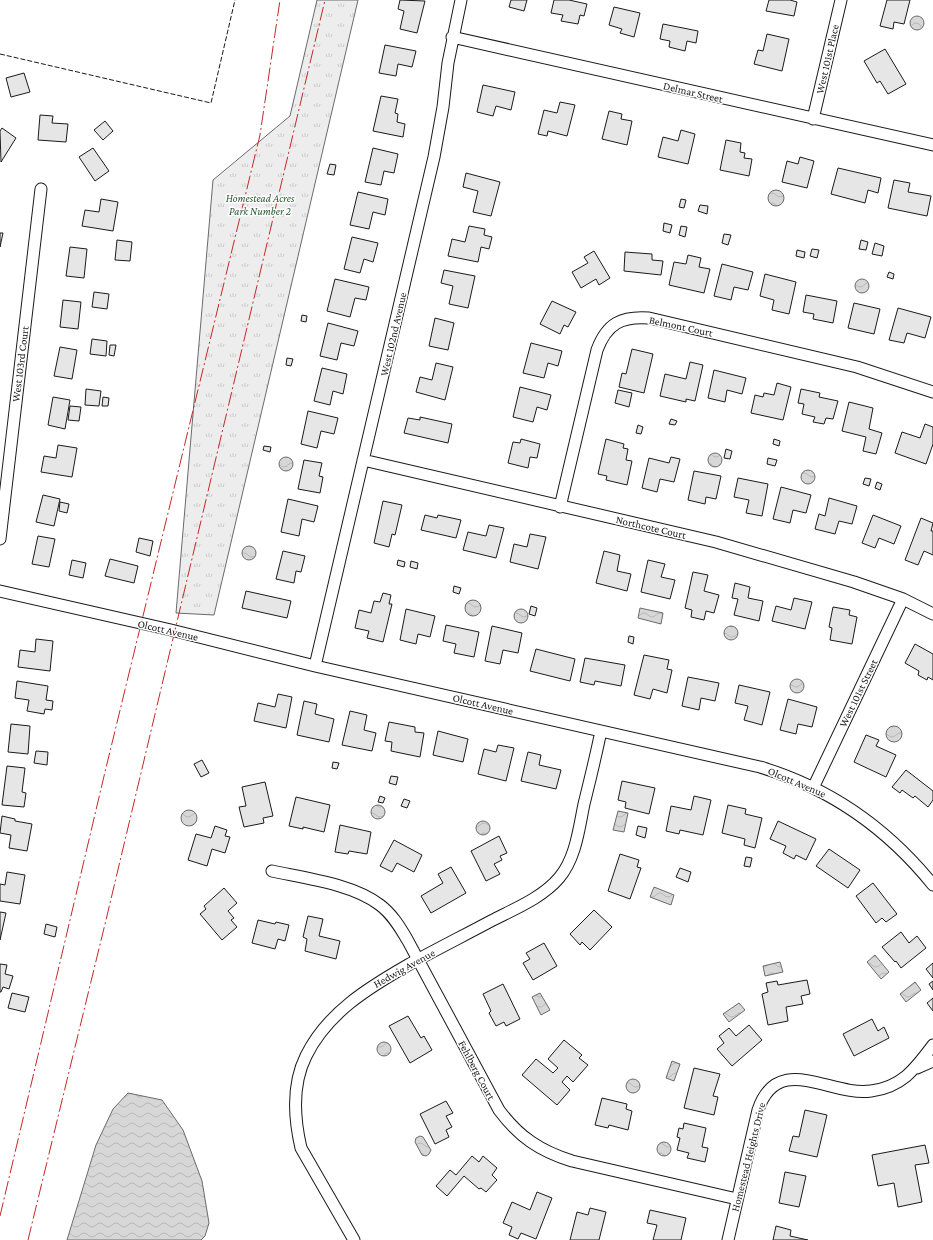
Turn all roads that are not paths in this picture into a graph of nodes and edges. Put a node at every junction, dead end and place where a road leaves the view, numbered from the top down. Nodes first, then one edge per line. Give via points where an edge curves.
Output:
1 (461, 0) edge
2 (840, 0) edge
3 (452, 37) junction
4 (813, 119) junction
5 (933, 145) edge
6 (41, 189) dead end
7 (933, 392) edge
8 (363, 460) junction
9 (560, 507) junction
10 (0, 539) edge
11 (0, 591) edge
12 (903, 599) junction
13 (933, 614) edge
14 (315, 666) junction
15 (601, 731) junction
16 (813, 788) junction
17 (272, 871) dead end
18 (933, 885) edge
19 (418, 960) junction
20 (933, 1046) edge
21 (933, 1061) edge
22 (916, 1068) junction
23 (737, 1199) junction
24 (354, 1240) edge
25 (728, 1240) edge

1 - 3 street, West 102nd Avenue
2 - 4 street, West 101st Place
3 - 4 street, Delmar Street
3 - 8 street, West 102nd Avenue via 437,141
4 - 5 street, Delmar Street
6 - 10 street, West 103rd Court
7 - 9 street, Belmont Court via 857,366 650,318 620,320 601,339 597,350
8 - 9 street, Northcote Court
8 - 14 street, West 102nd Avenue
9 - 12 street, Northcote Court via 716,542
11 - 14 street, Olcott Avenue
12 - 13 street, Northcote Court
12 - 16 street, West 101st Street
14 - 15 street, Olcott Avenue
15 - 16 street, Olcott Avenue via 760,767
15 - 19 street, Hedwig Avenue via 576,839 567,866 559,877 525,903
16 - 18 street, Olcott Avenue via 880,829
17 - 19 street, Fehlberg Court via 349,888 369,898 380,905 395,921
19 - 23 street, Fehlberg Court via 499,1110 523,1137 542,1149 566,1159
19 - 24 street, Hedwig Avenue via 375,984 353,999 335,1016 311,1046 299,1076 296,1114 301,1148
20 - 22 street, Homestead Heights Drive
21 - 22 street, Homestead Heights Drive
22 - 23 street, Homestead Heights Drive via 896,1084 873,1091 853,1091 790,1079 773,1087 766,1094 758,1110
23 - 25 street, Homestead Heights Drive

